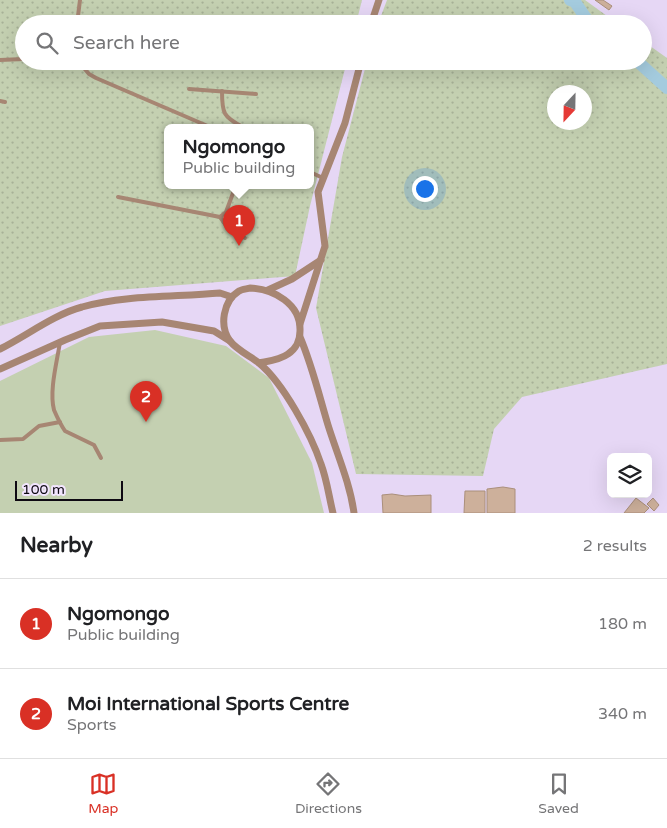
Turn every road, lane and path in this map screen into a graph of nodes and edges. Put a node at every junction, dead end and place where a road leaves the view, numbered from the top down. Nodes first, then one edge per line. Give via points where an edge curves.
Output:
1 (80, 0) edge
2 (379, 0) edge
3 (78, 15) edge
4 (375, 15) edge
5 (15, 59) edge
6 (0, 60) edge
7 (86, 70) edge
8 (359, 70) edge
9 (188, 89) dead end
10 (222, 91) junction
11 (256, 94) dead end
12 (203, 124) edge
13 (236, 124) edge
14 (314, 174) edge
15 (323, 178) junction
16 (235, 189) edge
17 (118, 197) dead end
18 (220, 217) junction
19 (245, 238) dead end
20 (321, 260) junction
21 (268, 290) junction
22 (232, 297) junction
23 (300, 324) junction
24 (300, 337) junction
25 (230, 341) junction
26 (60, 342) junction
27 (0, 349) edge
28 (259, 363) junction
29 (0, 369) edge
30 (60, 422) junction
31 (0, 440) edge
32 (101, 458) dead end
33 (333, 513) edge
34 (354, 513) edge

1 - 3 lane
2 - 4 street
5 - 6 lane
7 - 12 lane via 96,78
8 - 15 street via 345,123
9 - 10 lane
10 - 11 lane
10 - 13 lane via 225,115
14 - 15 lane
15 - 20 street via 318,194 326,246
16 - 18 lane via 226,212
17 - 18 lane
18 - 19 lane via 230,231
20 - 21 street
20 - 23 street
21 - 22 street via 239,290
21 - 23 street via 289,303
22 - 25 street via 223,318
22 - 27 street via 220,293 98,303 64,313
23 - 24 street
24 - 28 street via 290,353
24 - 34 street via 352,496
25 - 26 street via 214,331 162,322 100,326
25 - 28 street
26 - 29 street
26 - 30 lane via 52,386 54,409
28 - 33 street via 270,372 300,417 321,464
30 - 31 lane via 39,426 23,439
30 - 32 lane via 65,432 94,445

